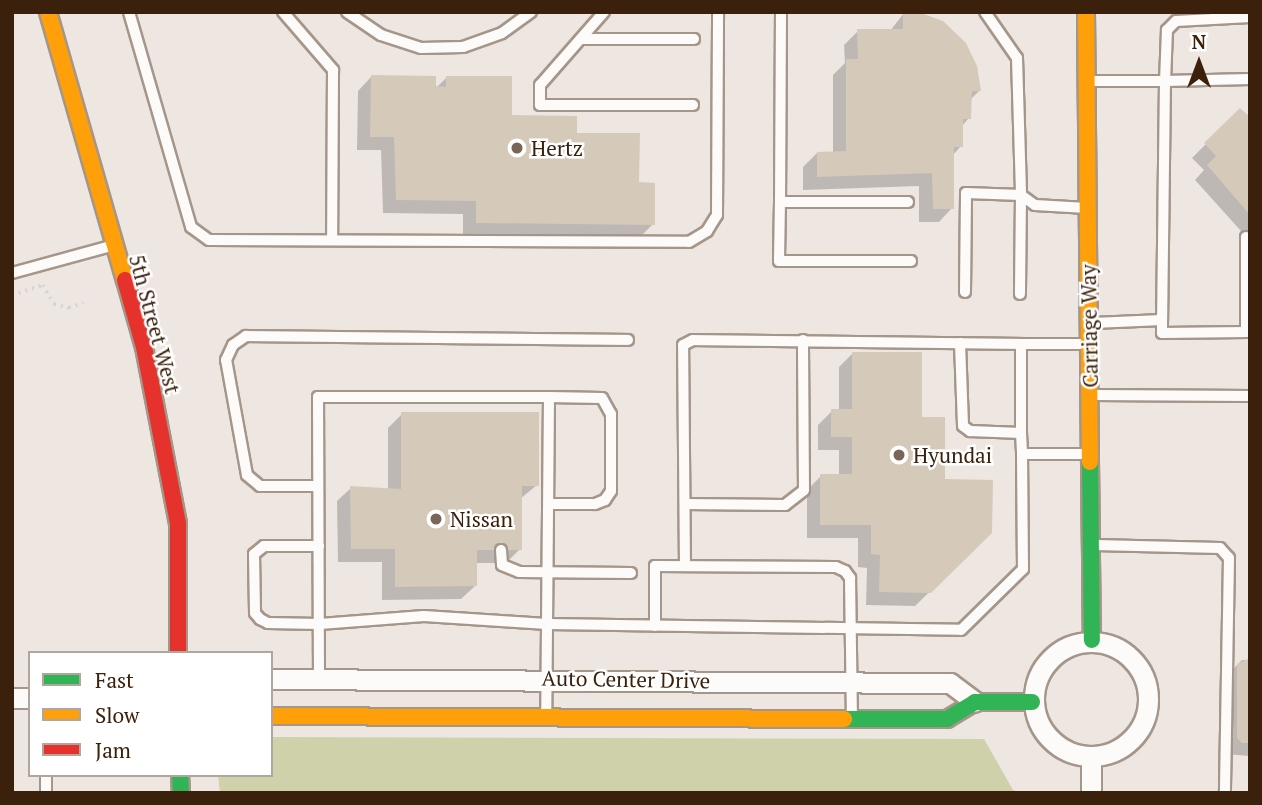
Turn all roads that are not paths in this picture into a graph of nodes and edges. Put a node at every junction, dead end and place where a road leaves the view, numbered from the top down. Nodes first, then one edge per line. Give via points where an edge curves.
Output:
1 (48, 12) edge
2 (129, 12) edge
3 (283, 12) edge
4 (347, 12) edge
5 (531, 12) edge
6 (604, 12) edge
7 (718, 12) edge
8 (781, 12) edge
9 (985, 12) edge
10 (1086, 12) edge
11 (1250, 17) edge
12 (581, 39) junction
13 (694, 39) dead end
14 (1250, 79) edge
15 (1086, 81) junction
16 (1166, 81) junction
17 (693, 106) dead end
18 (1021, 195) junction
19 (780, 202) junction
20 (908, 202) dead end
21 (1088, 208) junction
22 (1246, 237) dead end
23 (332, 240) junction
24 (112, 246) junction
25 (911, 261) dead end
26 (12, 274) edge
27 (965, 292) dead end
28 (1020, 294) dead end
29 (1162, 320) junction
30 (1089, 323) junction
31 (1248, 332) edge
32 (628, 340) dead end
33 (803, 340) junction
34 (960, 343) junction
35 (1021, 344) junction
36 (1089, 344) junction
37 (1090, 395) junction
38 (1250, 396) edge
39 (549, 397) junction
40 (1021, 433) junction
41 (1022, 454) junction
42 (1090, 454) junction
43 (318, 486) junction
44 (549, 504) junction
45 (685, 504) junction
46 (1091, 545) junction
47 (318, 546) junction
48 (501, 550) dead end
49 (685, 566) junction
50 (549, 572) junction
51 (631, 573) dead end
52 (320, 624) junction
53 (547, 624) junction
54 (655, 626) junction
55 (852, 629) junction
56 (1092, 640) junction
57 (178, 651) edge
58 (273, 678) edge
59 (319, 678) junction
60 (546, 678) junction
61 (852, 682) junction
62 (975, 702) junction
63 (1032, 702) junction
64 (273, 716) edge
65 (546, 717) junction
66 (852, 719) junction
67 (1091, 758) junction
68 (1091, 793) edge
69 (1225, 793) edge

1 - 24 street, 5th Street West
2 - 23 lane via 191,227 209,240
3 - 23 lane via 332,70
4 - 5 lane via 381,35 421,48 463,47 502,33
6 - 12 lane
7 - 23 lane via 717,215 707,231 689,242
8 - 19 lane
9 - 18 lane via 1017,58
10 - 15 street, Carriage Way
11 - 16 lane via 1175,21 1167,30
12 - 13 lane
12 - 17 lane via 540,86 540,106
14 - 16 lane
15 - 16 lane
15 - 21 street, Carriage Way
16 - 29 lane
18 - 21 lane via 1035,205
18 - 27 lane via 966,193
18 - 28 lane
19 - 20 lane
19 - 25 lane via 779,261
21 - 30 street, Carriage Way
22 - 31 lane
24 - 26 lane
24 - 57 street, 5th Street West via 144,347 178,524
29 - 30 lane
29 - 31 lane via 1162,333
30 - 36 street, Carriage Way
32 - 43 lane via 246,336 233,345 226,360 247,475 260,486
33 - 34 lane
33 - 45 lane via 804,491 785,505
33 - 45 lane via 693,340 683,345
34 - 35 lane
34 - 40 lane via 963,426 970,432
35 - 36 lane
35 - 40 lane
36 - 37 street, Carriage Way
37 - 38 lane
37 - 42 street, Carriage Way
39 - 43 lane via 318,397
39 - 44 lane
39 - 44 lane via 602,398 611,414 611,491 595,504
40 - 41 lane
41 - 42 lane
41 - 55 lane via 1023,569 961,630
42 - 46 street, Carriage Way
43 - 47 lane
44 - 50 lane
45 - 49 lane
46 - 56 street, Carriage Way
46 - 69 lane via 1220,548 1228,558
47 - 52 lane
47 - 52 lane via 254,554 255,613 268,623
48 - 50 lane via 502,565 509,570
49 - 54 lane via 654,566
49 - 55 lane via 836,567 850,578
50 - 51 lane
50 - 53 lane
52 - 53 lane via 424,615
52 - 59 lane
53 - 54 lane
53 - 60 lane
54 - 55 lane
55 - 61 lane
56 - 63 street via 1052,656 1035,681
56 - 67 street via 1133,659 1148,689 1147,713 1133,739 1111,754
58 - 59 street, Auto Center Drive
59 - 60 street, Auto Center Drive
60 - 61 street, Auto Center Drive
60 - 65 lane
61 - 62 street, Auto Center Drive via 950,683
61 - 66 lane
62 - 63 street, Auto Center Drive
62 - 66 street, Auto Center Drive via 947,719
63 - 67 street via 1045,736 1063,751
64 - 65 street, Auto Center Drive
65 - 66 street, Auto Center Drive
67 - 68 street

